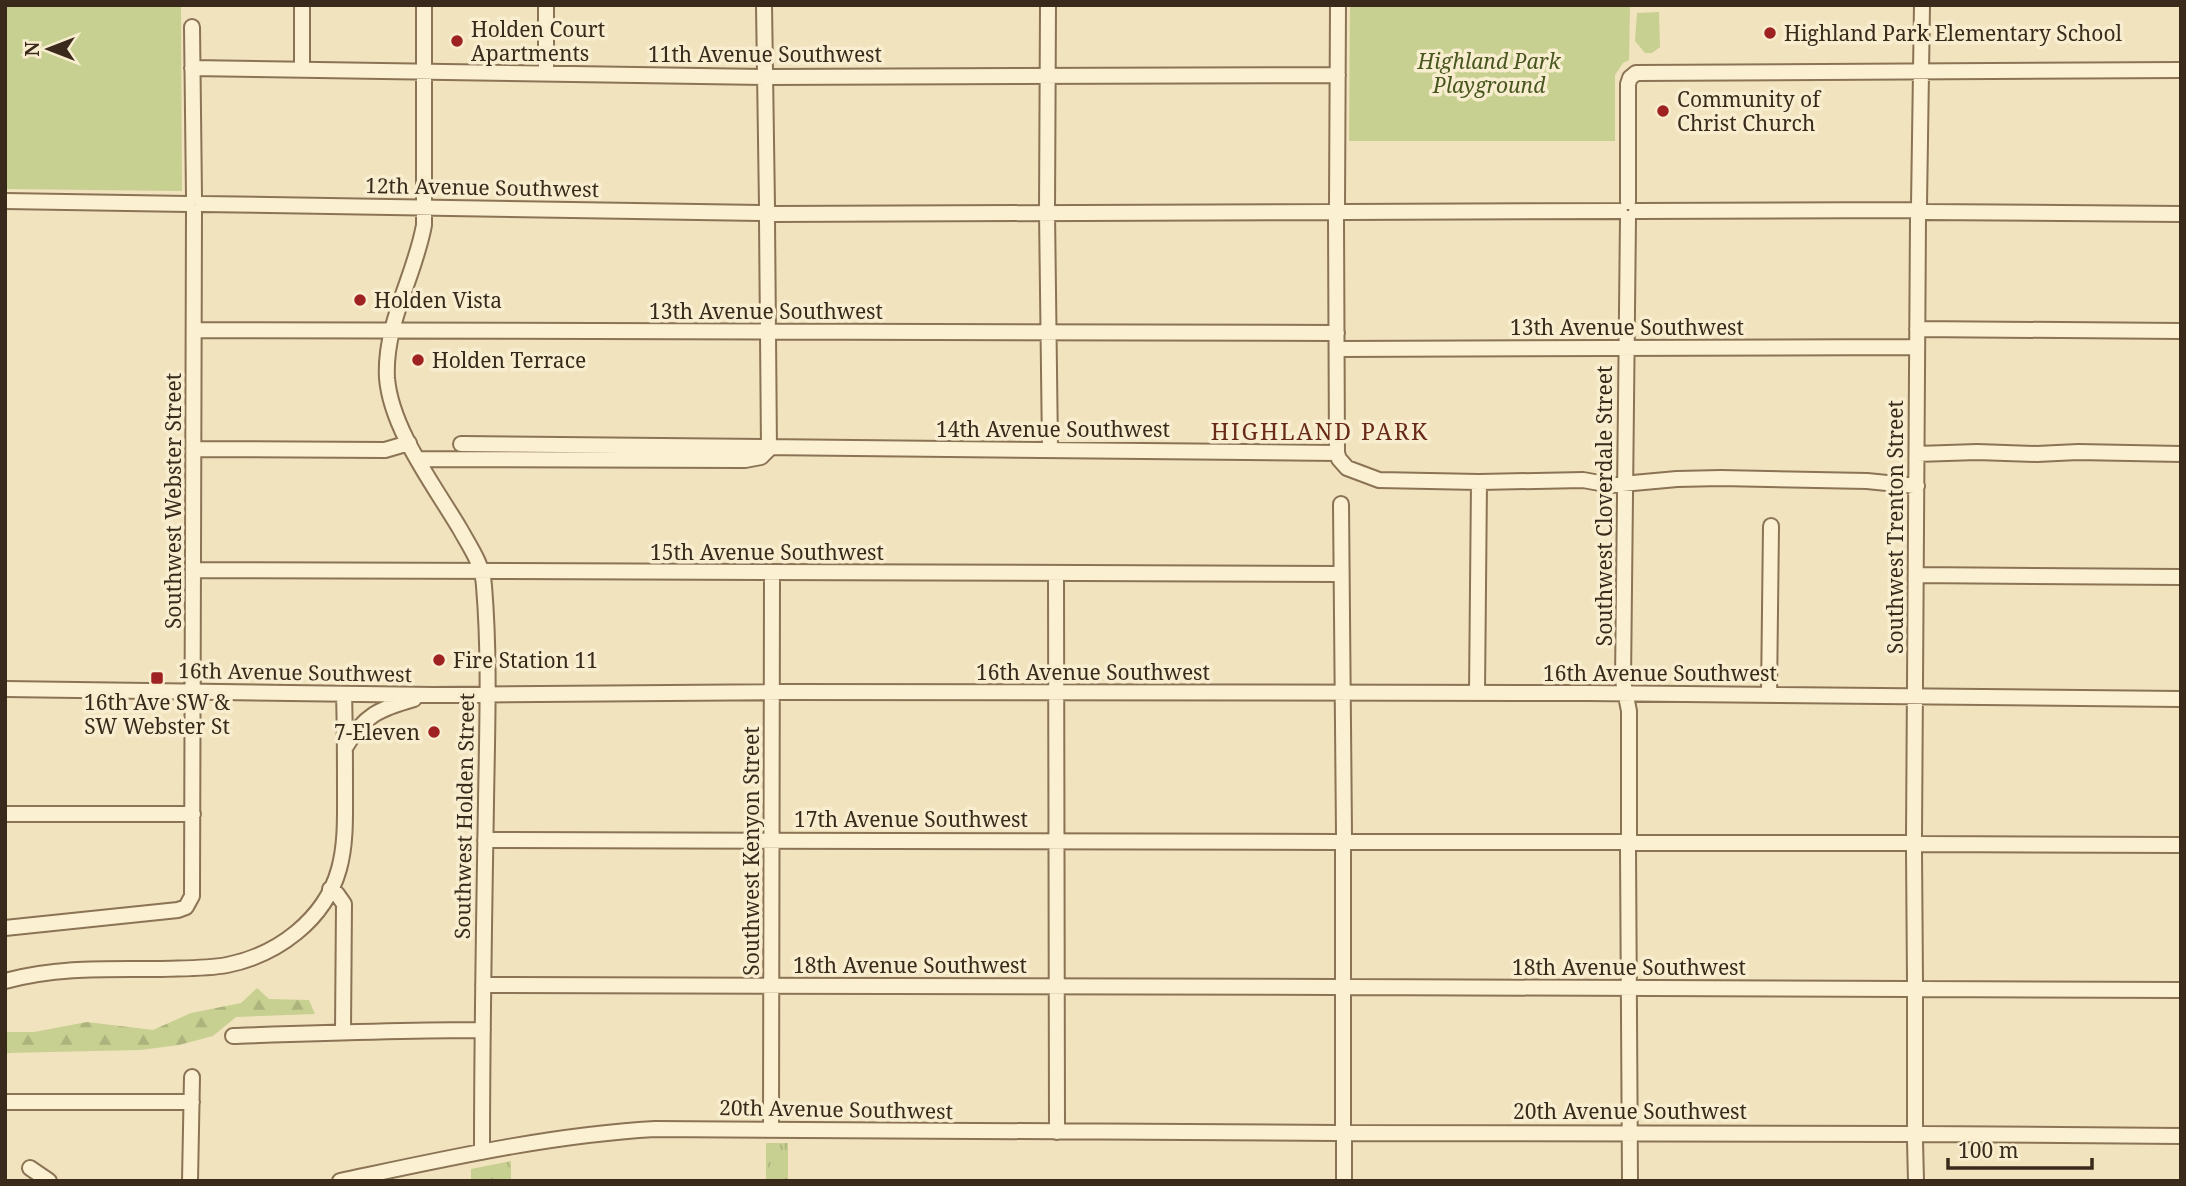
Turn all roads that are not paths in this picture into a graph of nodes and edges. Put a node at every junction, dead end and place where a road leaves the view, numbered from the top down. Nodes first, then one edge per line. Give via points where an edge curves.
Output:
1 (302, 5) edge
2 (424, 5) edge
3 (546, 5) edge
4 (764, 5) edge
5 (1048, 5) edge
6 (1338, 5) edge
7 (1922, 5) edge
8 (192, 27) dead end
9 (192, 68) junction
10 (302, 68) junction
11 (2181, 70) edge
12 (424, 71) junction
13 (1921, 72) junction
14 (546, 73) junction
15 (1047, 75) junction
16 (1338, 75) junction
17 (765, 77) junction
18 (5, 201) edge
19 (195, 204) junction
20 (425, 207) junction
21 (1628, 210) junction
22 (1919, 211) junction
23 (1047, 212) junction
24 (1336, 212) junction
25 (767, 214) junction
26 (2181, 214) edge
27 (1917, 329) junction
28 (194, 330) junction
29 (391, 330) junction
30 (2181, 331) edge
31 (768, 332) junction
32 (1049, 333) junction
33 (1337, 333) junction
34 (1917, 346) junction
35 (1337, 349) junction
36 (1626, 349) junction
37 (410, 443) junction
38 (461, 444) dead end
39 (194, 449) junction
40 (769, 449) junction
41 (1051, 449) junction
42 (1337, 453) junction
43 (1917, 454) junction
44 (2181, 454) edge
45 (419, 459) junction
46 (1479, 482) junction
47 (1625, 485) junction
48 (1917, 486) junction
49 (1340, 504) dead end
50 (1771, 526) dead end
51 (194, 570) junction
52 (482, 572) junction
53 (772, 573) junction
54 (1056, 573) junction
55 (1341, 575) junction
56 (1916, 575) junction
57 (2181, 577) edge
58 (5, 689) edge
59 (193, 691) junction
60 (773, 692) junction
61 (1057, 692) junction
62 (1343, 693) junction
63 (1477, 693) junction
64 (344, 694) junction
65 (1625, 694) junction
66 (433, 695) junction
67 (487, 695) junction
68 (1769, 695) junction
69 (1915, 697) junction
70 (2181, 699) edge
71 (345, 749) junction
72 (5, 814) edge
73 (193, 814) junction
74 (772, 839) junction
75 (485, 840) junction
76 (1057, 840) junction
77 (1344, 842) junction
78 (1628, 842) junction
79 (1914, 844) junction
80 (2181, 845) edge
81 (330, 889) junction
82 (5, 928) edge
83 (5, 981) edge
84 (483, 985) junction
85 (772, 986) junction
86 (1057, 986) junction
87 (1343, 987) junction
88 (1629, 988) junction
89 (1915, 989) junction
90 (2181, 990) edge
91 (483, 1030) junction
92 (342, 1031) junction
93 (233, 1035) dead end
94 (192, 1077) dead end
95 (5, 1102) edge
96 (192, 1102) junction
97 (771, 1129) junction
98 (1057, 1132) junction
99 (1630, 1132) junction
100 (1344, 1133) junction
101 (1915, 1134) junction
102 (2181, 1136) edge
103 (482, 1152) junction
104 (30, 1168) dead end
105 (50, 1181) edge
106 (190, 1181) edge
107 (340, 1181) edge
108 (1344, 1181) edge
109 (1630, 1181) edge
110 (1916, 1181) edge

1 - 10 street
2 - 12 street, Southwest Holden Street
3 - 14 street
4 - 17 street
5 - 15 street
6 - 16 street
7 - 13 street, Southwest Trenton Street
8 - 9 street, Southwest Webster Street
9 - 10 street, 11th Avenue Southwest
9 - 19 street, Southwest Webster Street
10 - 12 street, 11th Avenue Southwest
11 - 13 street
12 - 14 street, 11th Avenue Southwest
12 - 20 street, Southwest Holden Street
13 - 21 street, Southwest Cloverdale Street via 1633,75 1628,84
13 - 22 street, Southwest Trenton Street
14 - 17 street, 11th Avenue Southwest
15 - 16 street, 11th Avenue Southwest
15 - 17 street, 11th Avenue Southwest
15 - 23 street
16 - 24 street
17 - 25 street
18 - 19 street, 12th Avenue Southwest
19 - 20 street, 12th Avenue Southwest
19 - 28 street, Southwest Webster Street
20 - 25 street, 12th Avenue Southwest
20 - 29 street, Southwest Holden Street via 421,242
21 - 22 street, 12th Avenue Southwest
21 - 24 street, 12th Avenue Southwest
21 - 36 street, Southwest Cloverdale Street
22 - 26 street, 12th Avenue Southwest
22 - 27 street, Southwest Trenton Street
23 - 24 street, 12th Avenue Southwest
23 - 25 street, 12th Avenue Southwest
23 - 32 street
24 - 33 street
25 - 31 street
27 - 30 street
27 - 34 street, Southwest Trenton Street
28 - 29 street, 13th Avenue Southwest
28 - 39 street, Southwest Webster Street
29 - 31 street, 13th Avenue Southwest
29 - 37 street, Southwest Holden Street via 388,390
31 - 32 street, 13th Avenue Southwest
31 - 40 street
32 - 33 street, 13th Avenue Southwest
32 - 41 street
33 - 35 street
34 - 36 street, 13th Avenue Southwest
34 - 43 street, Southwest Trenton Street
35 - 36 street, 13th Avenue Southwest
35 - 42 street
36 - 47 street, Southwest Cloverdale Street
37 - 39 street via 385,450
37 - 45 street, Southwest Holden Street
38 - 40 street, 14th Avenue Southwest
39 - 51 street, Southwest Webster Street
40 - 41 street, 14th Avenue Southwest
40 - 45 street, 14th Avenue Southwest via 761,457 745,460
41 - 42 street, 14th Avenue Southwest
42 - 46 street via 1347,468 1379,480
43 - 44 street
43 - 48 street, Southwest Trenton Street
45 - 52 street, Southwest Holden Street
46 - 47 street via 1583,480
46 - 63 street
47 - 48 street via 1721,478
47 - 65 street, Southwest Cloverdale Street
48 - 56 street, Southwest Trenton Street
49 - 55 street
50 - 68 street
51 - 52 street, 15th Avenue Southwest
51 - 59 street, Southwest Webster Street
52 - 53 street, 15th Avenue Southwest
52 - 67 street, Southwest Holden Street
53 - 54 street, 15th Avenue Southwest
53 - 60 street, Southwest Kenyon Street
54 - 55 street, 15th Avenue Southwest
54 - 61 street
55 - 62 street
56 - 57 street
56 - 69 street, Southwest Trenton Street
58 - 59 street, 16th Avenue Southwest
59 - 64 street, 16th Avenue Southwest
59 - 73 street, Southwest Webster Street
60 - 61 street, 16th Avenue Southwest
60 - 67 street, 16th Avenue Southwest
60 - 74 street, Southwest Kenyon Street
61 - 62 street, 16th Avenue Southwest
61 - 76 street
62 - 63 street, 16th Avenue Southwest
62 - 77 street
63 - 65 street, 16th Avenue Southwest
64 - 66 street, 16th Avenue Southwest
64 - 71 street
65 - 68 street, 16th Avenue Southwest
65 - 78 street, Southwest Cloverdale Street via 1629,711
66 - 67 street, 16th Avenue Southwest
66 - 71 street via 376,712 355,731
67 - 75 street, Southwest Holden Street
68 - 69 street, 16th Avenue Southwest
69 - 70 street, 16th Avenue Southwest
69 - 79 street, Southwest Trenton Street
71 - 81 street via 345,821 339,870
72 - 73 street
73 - 82 street, Southwest Webster Street via 192,896 186,907
74 - 75 street, 17th Avenue Southwest
74 - 76 street, 17th Avenue Southwest
74 - 85 street, Southwest Kenyon Street
75 - 84 street, Southwest Holden Street
76 - 77 street, 17th Avenue Southwest
76 - 86 street
77 - 78 street, 17th Avenue Southwest
77 - 87 street
78 - 79 street, 17th Avenue Southwest
78 - 88 street, Southwest Cloverdale Street
79 - 80 street, 17th Avenue Southwest
79 - 89 street, Southwest Trenton Street
81 - 83 street via 313,916 290,937 263,954 240,961 201,967 65,970
81 - 92 street via 344,904
84 - 85 street, 18th Avenue Southwest
84 - 91 street, Southwest Holden Street
85 - 86 street, 18th Avenue Southwest
85 - 97 street, Southwest Kenyon Street
86 - 87 street, 18th Avenue Southwest
86 - 98 street
87 - 88 street, 18th Avenue Southwest
87 - 100 street
88 - 89 street, 18th Avenue Southwest
88 - 99 street, Southwest Cloverdale Street
89 - 90 street, 18th Avenue Southwest
89 - 101 street, Southwest Trenton Street
91 - 92 street
91 - 103 street, Southwest Holden Street
92 - 93 street
94 - 96 street
95 - 96 street
96 - 106 street
97 - 98 street, 20th Avenue Southwest
97 - 103 street, 20th Avenue Southwest via 628,1130
98 - 100 street, 20th Avenue Southwest
99 - 100 street, 20th Avenue Southwest
99 - 101 street, 20th Avenue Southwest
99 - 109 street, Southwest Cloverdale Street
100 - 108 street
101 - 102 street, 20th Avenue Southwest
101 - 110 street, Southwest Trenton Street
103 - 107 street, 20th Avenue Southwest
104 - 105 street

